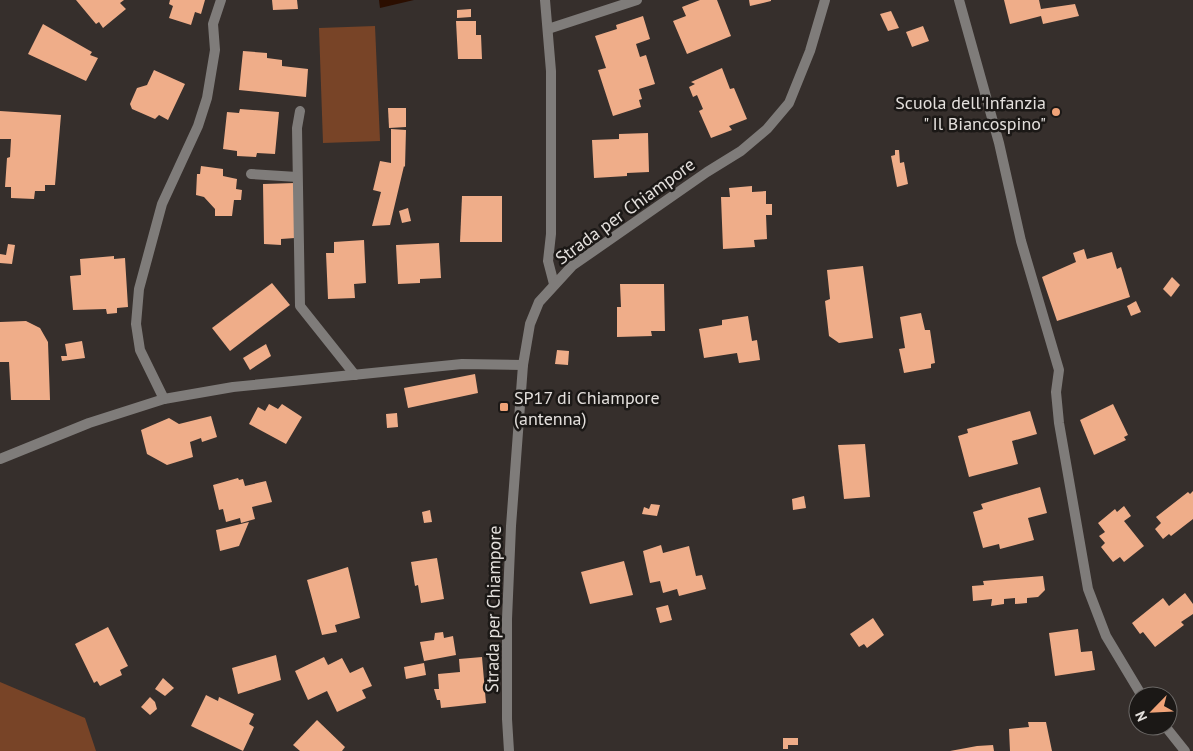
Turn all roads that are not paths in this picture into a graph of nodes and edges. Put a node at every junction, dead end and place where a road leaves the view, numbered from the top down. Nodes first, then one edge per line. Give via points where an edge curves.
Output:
1 (220, 0) edge
2 (545, 0) edge
3 (637, 0) edge
4 (825, 0) edge
5 (959, 0) edge
6 (548, 30) junction
7 (300, 111) dead end
8 (251, 174) dead end
9 (298, 176) junction
10 (554, 284) junction
11 (523, 365) junction
12 (355, 375) junction
13 (164, 399) junction
14 (0, 459) edge
15 (1136, 686) edge
16 (1173, 736) edge
17 (510, 751) edge
18 (1185, 751) edge

1 - 13 street via 214,24 215,50 207,98 198,126 162,204 138,289 136,324 140,350
2 - 6 street
3 - 6 street
4 - 10 street, Strada per Chiampore via 810,51 789,103 767,129 620,231 572,266
5 - 15 street via 999,142 1021,241 1059,370 1056,392 1058,424 1088,589 1106,636
6 - 10 street via 548,261
7 - 9 street
8 - 9 street
9 - 12 street via 300,306
10 - 11 street, Strada per Chiampore via 539,302 530,324
11 - 12 street via 462,364
11 - 17 street, Strada per Chiampore via 507,619
12 - 13 street via 233,387
13 - 14 street via 89,423
16 - 18 street

